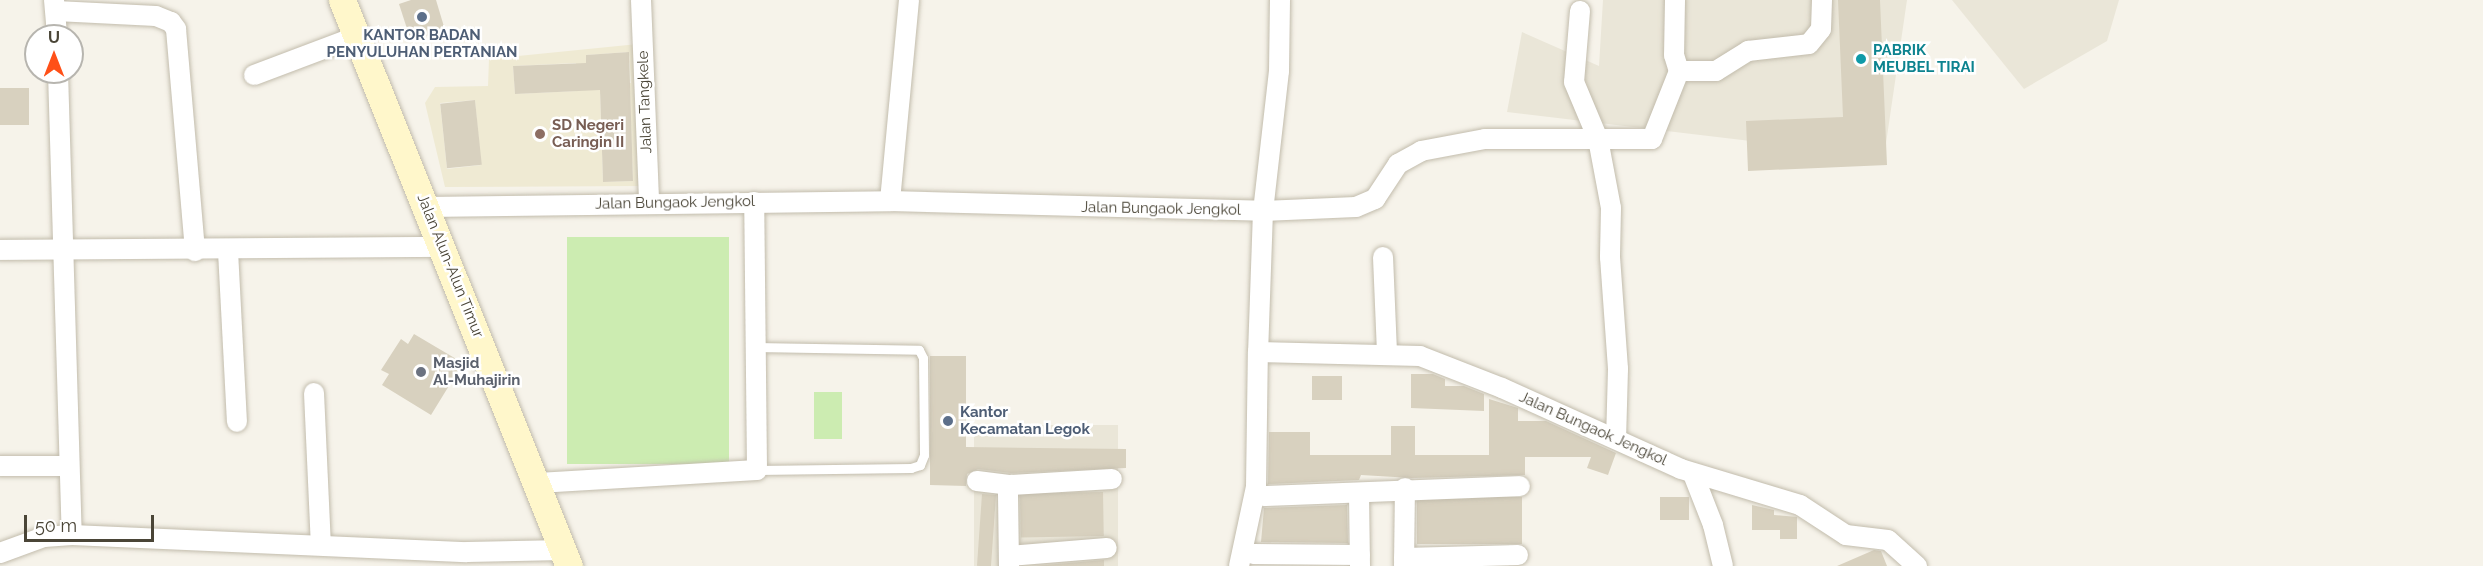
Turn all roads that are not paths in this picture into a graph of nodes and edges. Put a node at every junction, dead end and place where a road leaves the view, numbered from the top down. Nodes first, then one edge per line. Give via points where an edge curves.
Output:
1 (342, 0) edge
2 (641, 0) edge
3 (909, 0) edge
4 (1280, 0) edge
5 (1675, 0) edge
6 (1822, 0) edge
7 (55, 5) edge
8 (1580, 11) dead end
9 (56, 24) edge
10 (358, 36) junction
11 (1679, 71) junction
12 (254, 75) dead end
13 (58, 84) edge
14 (1598, 139) junction
15 (890, 201) junction
16 (754, 202) junction
17 (649, 203) junction
18 (426, 207) junction
19 (1263, 211) junction
20 (443, 247) junction
21 (0, 250) edge
22 (63, 250) junction
23 (195, 251) junction
24 (228, 251) junction
25 (1383, 257) dead end
26 (755, 347) junction
27 (1258, 352) junction
28 (1387, 352) junction
29 (314, 393) dead end
30 (237, 422) dead end
31 (1616, 439) junction
32 (0, 466) edge
33 (68, 466) junction
34 (757, 470) junction
35 (1693, 474) junction
36 (1112, 479) dead end
37 (977, 481) dead end
38 (538, 483) junction
39 (1011, 485) junction
40 (1520, 486) dead end
41 (1405, 489) junction
42 (1359, 494) junction
43 (1263, 496) dead end
44 (72, 535) junction
45 (321, 545) junction
46 (1107, 548) dead end
47 (0, 553) edge
48 (1518, 555) dead end
49 (567, 558) edge
50 (1246, 560) edge
51 (1009, 561) edge
52 (1360, 561) edge
53 (1404, 562) edge
54 (1724, 566) edge
55 (1917, 566) edge

1 - 10 street, Jalan Alun-Alun Timur
2 - 17 street, Jalan Tangkele
3 - 15 street
4 - 19 street via 1279,71
5 - 11 street via 1674,55
6 - 11 street via 1821,29 1809,44 1748,51 1716,72
7 - 9 street
7 - 23 street via 156,16 171,22 176,29
8 - 14 street via 1574,82
10 - 12 street
10 - 18 street, Jalan Alun-Alun Timur
11 - 14 street via 1652,139
13 - 22 street
14 - 19 street via 1485,139 1434,148 1413,154 1398,164 1383,191 1367,203
14 - 31 street via 1611,208 1610,257 1618,369
15 - 16 street, Jalan Bungaok Jengkol
15 - 19 street, Jalan Bungaok Jengkol
16 - 17 street, Jalan Bungaok Jengkol
16 - 26 street
17 - 18 street, Jalan Bungaok Jengkol
18 - 20 street, Jalan Alun-Alun Timur
19 - 27 street, Jalan Bungaok Jengkol
20 - 24 street
20 - 38 street, Jalan Alun-Alun Timur
21 - 22 street
22 - 23 street
22 - 33 street
23 - 24 street
24 - 30 street
25 - 28 street
26 - 34 street
26 - 34 lane via 910,348 919,350 923,369 924,455 920,465
27 - 28 street, Jalan Bungaok Jengkol
27 - 50 street via 1256,487
28 - 31 street, Jalan Bungaok Jengkol via 1420,356
29 - 45 street
31 - 35 street, Jalan Bungaok Jengkol
32 - 33 street
33 - 44 street
34 - 38 street
35 - 54 street
35 - 55 street, Jalan Bungaok Jengkol via 1800,505 1846,535 1888,540
36 - 39 street
37 - 39 street
38 - 49 street, Jalan Alun-Alun Timur
39 - 51 street
40 - 41 street
41 - 42 street
41 - 53 street
42 - 43 street
42 - 52 street
44 - 45 street
44 - 47 street via 44,537
45 - 49 street
46 - 51 street
48 - 53 street
50 - 52 street

